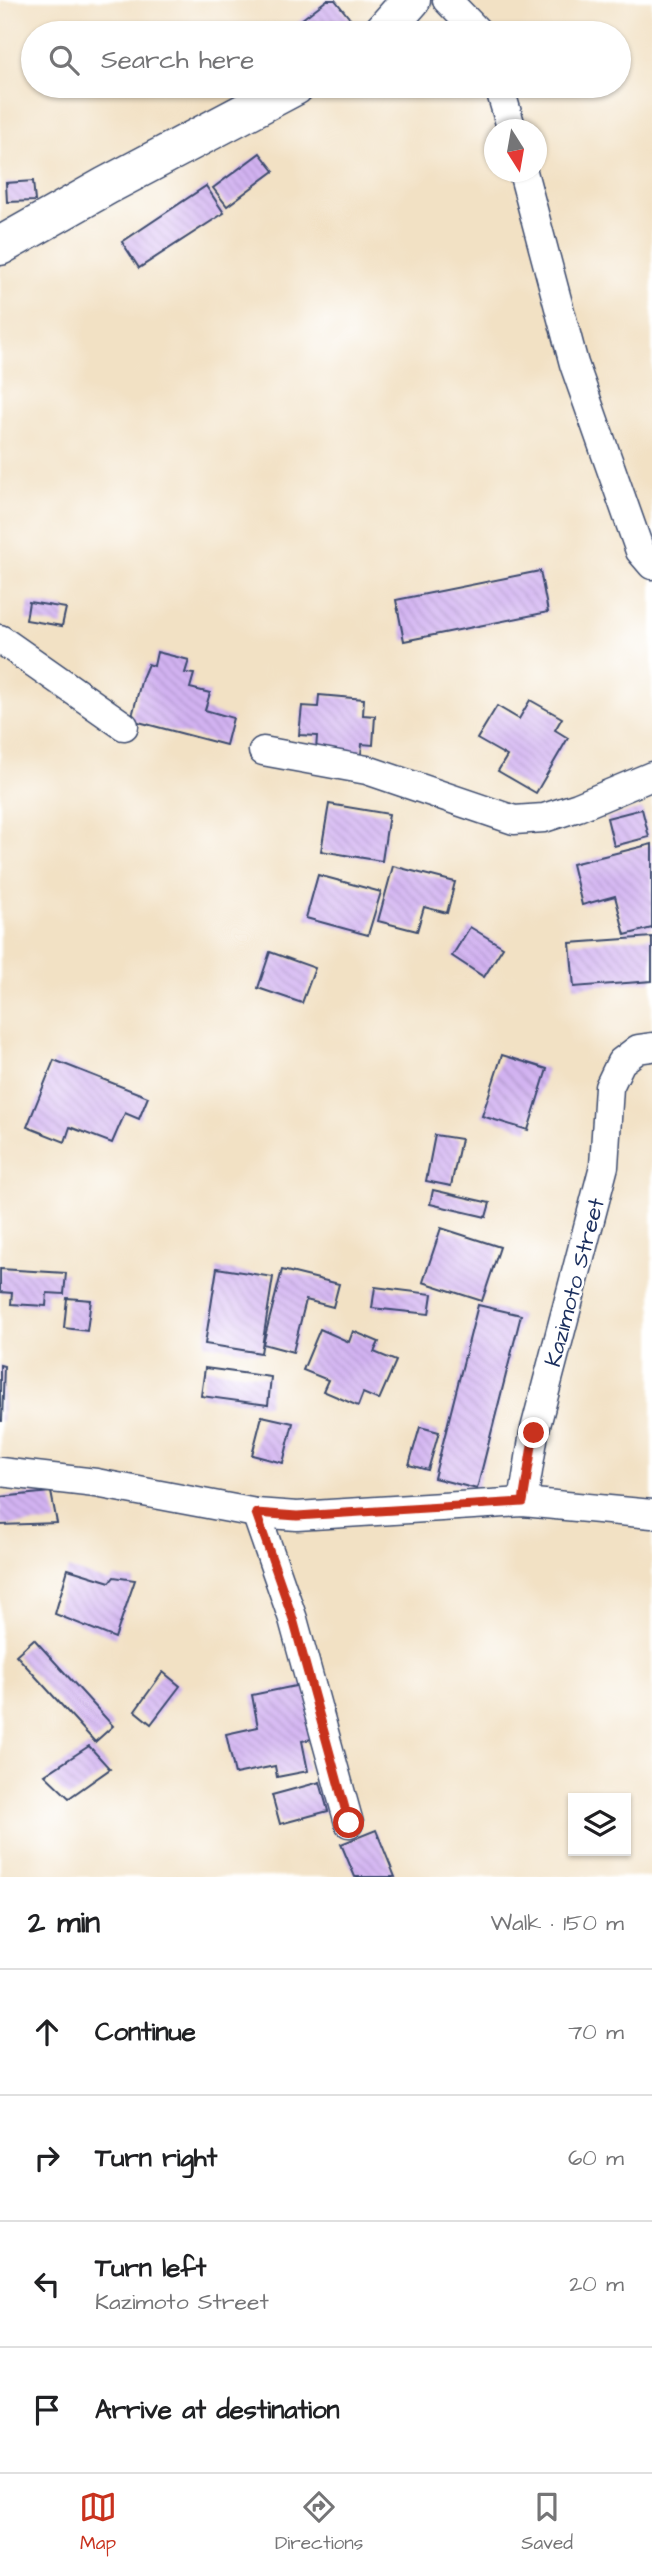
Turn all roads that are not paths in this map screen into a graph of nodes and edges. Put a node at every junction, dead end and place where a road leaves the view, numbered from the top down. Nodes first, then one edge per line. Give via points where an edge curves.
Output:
1 (411, 0) edge
2 (447, 0) edge
3 (393, 21) edge
4 (467, 21) edge
5 (272, 98) edge
6 (503, 98) edge
7 (509, 119) edge
8 (526, 182) edge
9 (0, 246) edge
10 (652, 565) edge
11 (0, 639) edge
12 (124, 726) dead end
13 (263, 751) dead end
14 (652, 776) edge
15 (652, 1047) edge
16 (0, 1472) edge
17 (523, 1502) junction
18 (256, 1513) junction
19 (652, 1514) edge
20 (349, 1823) dead end

1 - 3 street
2 - 4 street
5 - 9 street
6 - 7 street
8 - 10 street via 574,364 640,551
11 - 12 street
13 - 14 street via 367,770 514,820 544,818
15 - 17 street, Kazimoto Street via 638,1049 621,1062 609,1087 604,1166 534,1433
16 - 18 street via 96,1483
17 - 18 street via 297,1516
17 - 19 street
18 - 20 street via 293,1619

